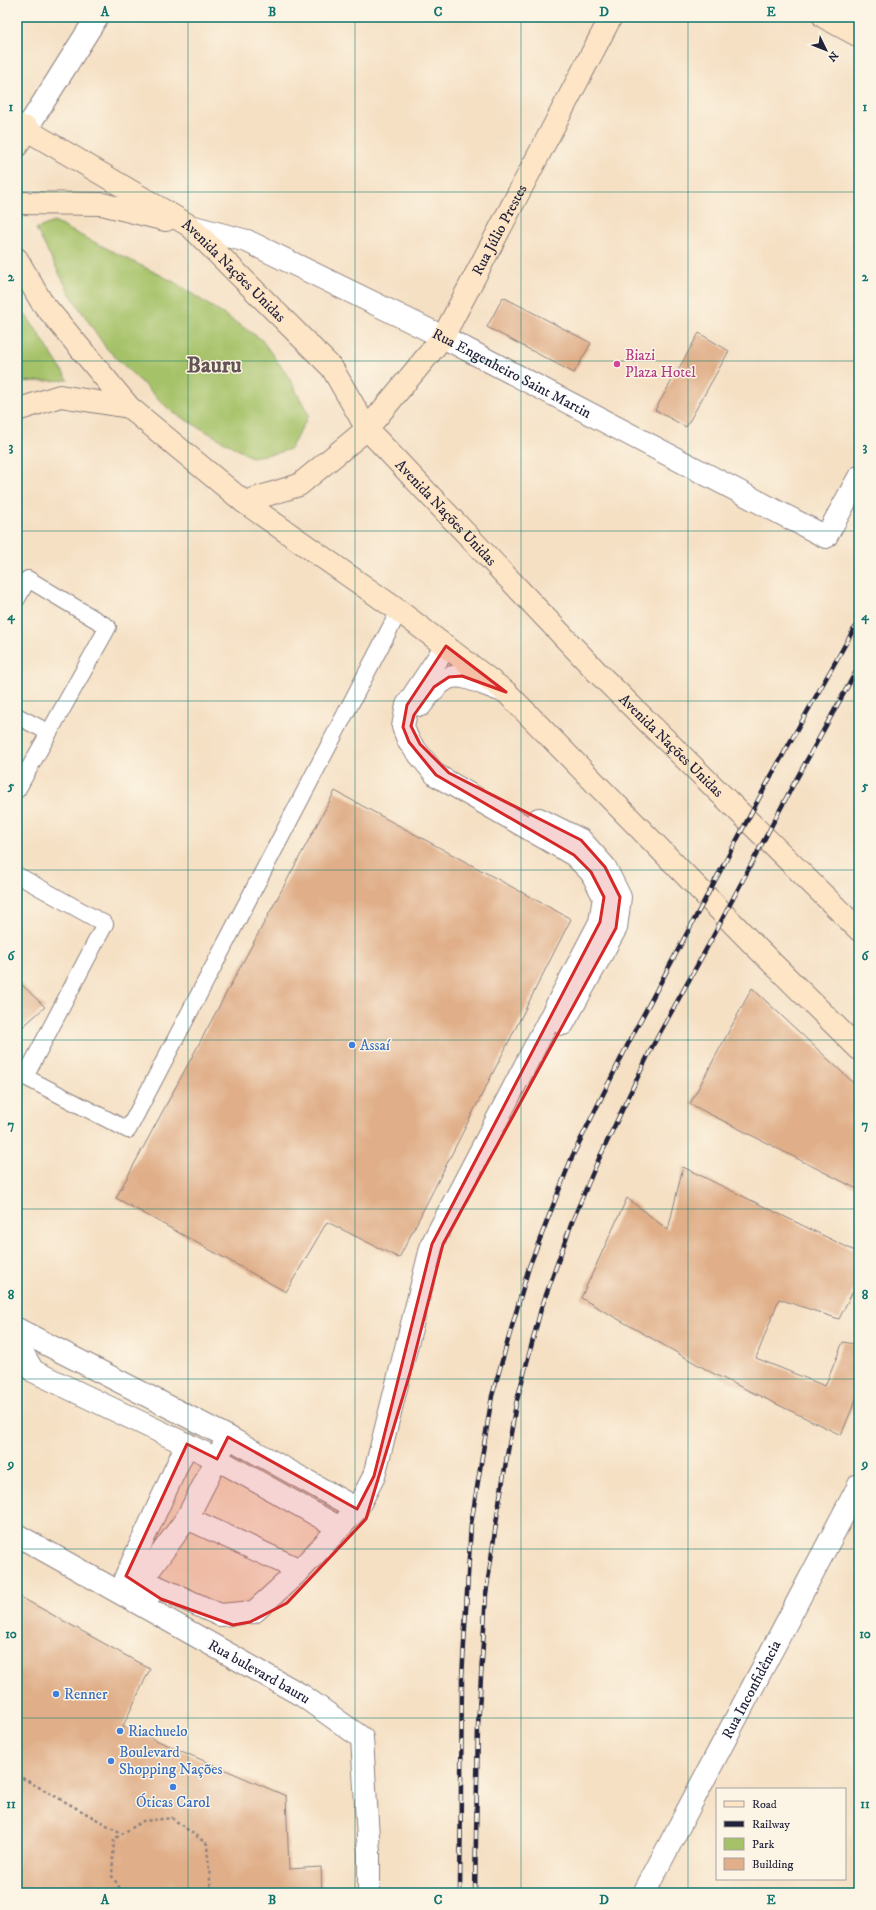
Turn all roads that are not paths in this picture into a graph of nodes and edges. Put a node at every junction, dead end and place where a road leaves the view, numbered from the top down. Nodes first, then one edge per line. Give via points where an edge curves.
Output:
1 (97, 17) edge
2 (611, 17) edge
3 (824, 17) edge
4 (859, 36) edge
5 (20, 132) edge
6 (17, 203) edge
7 (190, 226) junction
8 (17, 259) edge
9 (443, 337) junction
10 (129, 407) junction
11 (17, 410) edge
12 (367, 429) junction
13 (859, 476) edge
14 (244, 502) junction
15 (17, 599) edge
16 (399, 611) junction
17 (446, 646) junction
18 (506, 692) junction
19 (17, 716) edge
20 (48, 732) junction
21 (17, 790) edge
22 (17, 875) edge
23 (859, 930) edge
24 (859, 1049) edge
25 (17, 1329) edge
26 (17, 1343) edge
27 (228, 1437) junction
28 (187, 1444) junction
29 (217, 1458) junction
30 (859, 1486) edge
31 (854, 1508) edge
32 (358, 1509) junction
33 (187, 1518) junction
34 (340, 1528) junction
35 (17, 1535) edge
36 (300, 1570) junction
37 (369, 1893) edge
38 (644, 1893) edge

1 - 5 street
2 - 9 main road, Rua Júlio Prestes
3 - 4 main road
5 - 7 main road, Avenida Nações Unidas
6 - 7 main road via 102,204
7 - 9 street, Rua Engenheiro Saint Martin via 247,241
7 - 12 main road, Avenida Nações Unidas via 332,368
8 - 10 main road via 41,301
9 - 12 main road, Rua Júlio Prestes
9 - 13 street, Rua Engenheiro Saint Martin via 826,537
10 - 11 main road via 60,396
10 - 14 main road
12 - 14 main road, Rua Júlio Prestes via 299,485
12 - 23 main road, Avenida Nações Unidas via 596,672
14 - 16 main road
15 - 20 lane via 28,579 108,627
16 - 17 main road
16 - 22 lane via 128,1130 24,1077 105,924
17 - 18 main road
17 - 32 street via 407,705 403,727 408,742 436,775 574,855 591,872 604,897 600,922 432,1244 374,1476
18 - 24 main road
18 - 28 street via 462,676 450,676 434,687 414,715 411,726 420,744 448,773 581,840 605,867 620,897 616,928 444,1244 410,1373 366,1519 286,1602 250,1622 233,1624 161,1599 126,1576
19 - 20 lane
20 - 21 lane
25 - 27 street
26 - 28 street via 32,1371
27 - 29 street
27 - 32 street
28 - 29 street
29 - 33 street
29 - 34 street
30 - 31 street, Rua Inconfidência
31 - 38 street, Rua Inconfidência
32 - 34 street
33 - 36 street
33 - 36 street via 142,1580 220,1615 254,1612
34 - 36 street
35 - 37 street, Rua bulevard bauru via 303,1696 362,1738

